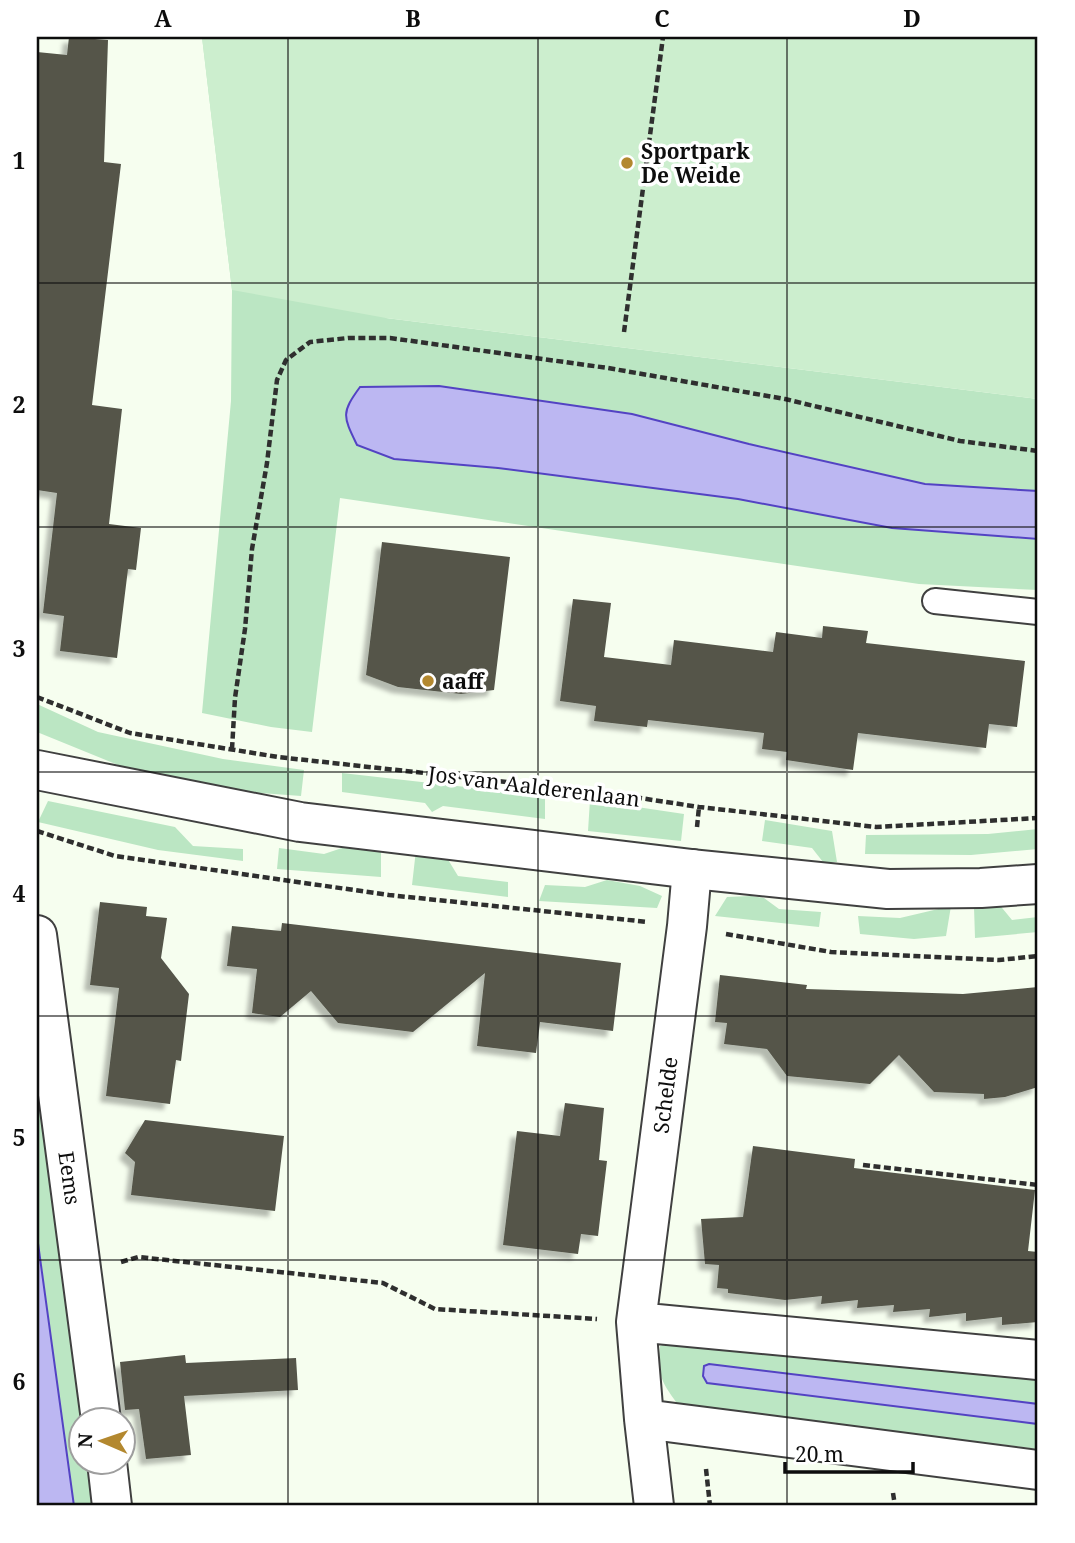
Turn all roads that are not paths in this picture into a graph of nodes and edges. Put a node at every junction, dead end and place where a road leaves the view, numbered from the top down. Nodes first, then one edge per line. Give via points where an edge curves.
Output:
1 (935, 601) dead end
2 (1038, 612) edge
3 (37, 770) edge
4 (692, 869) junction
5 (1038, 884) edge
6 (37, 935) edge
7 (636, 1322) junction
8 (1038, 1360) edge
9 (99, 1406) edge
10 (644, 1419) junction
11 (1038, 1470) edge
12 (109, 1476) edge
13 (112, 1506) edge
14 (654, 1506) edge

1 - 2 lane
3 - 4 street via 300,822
4 - 5 street via 888,889
4 - 7 street, Schelde
6 - 9 street, Eems
7 - 8 street
7 - 10 street, Schelde
10 - 11 street
10 - 14 street, Schelde
12 - 13 street

